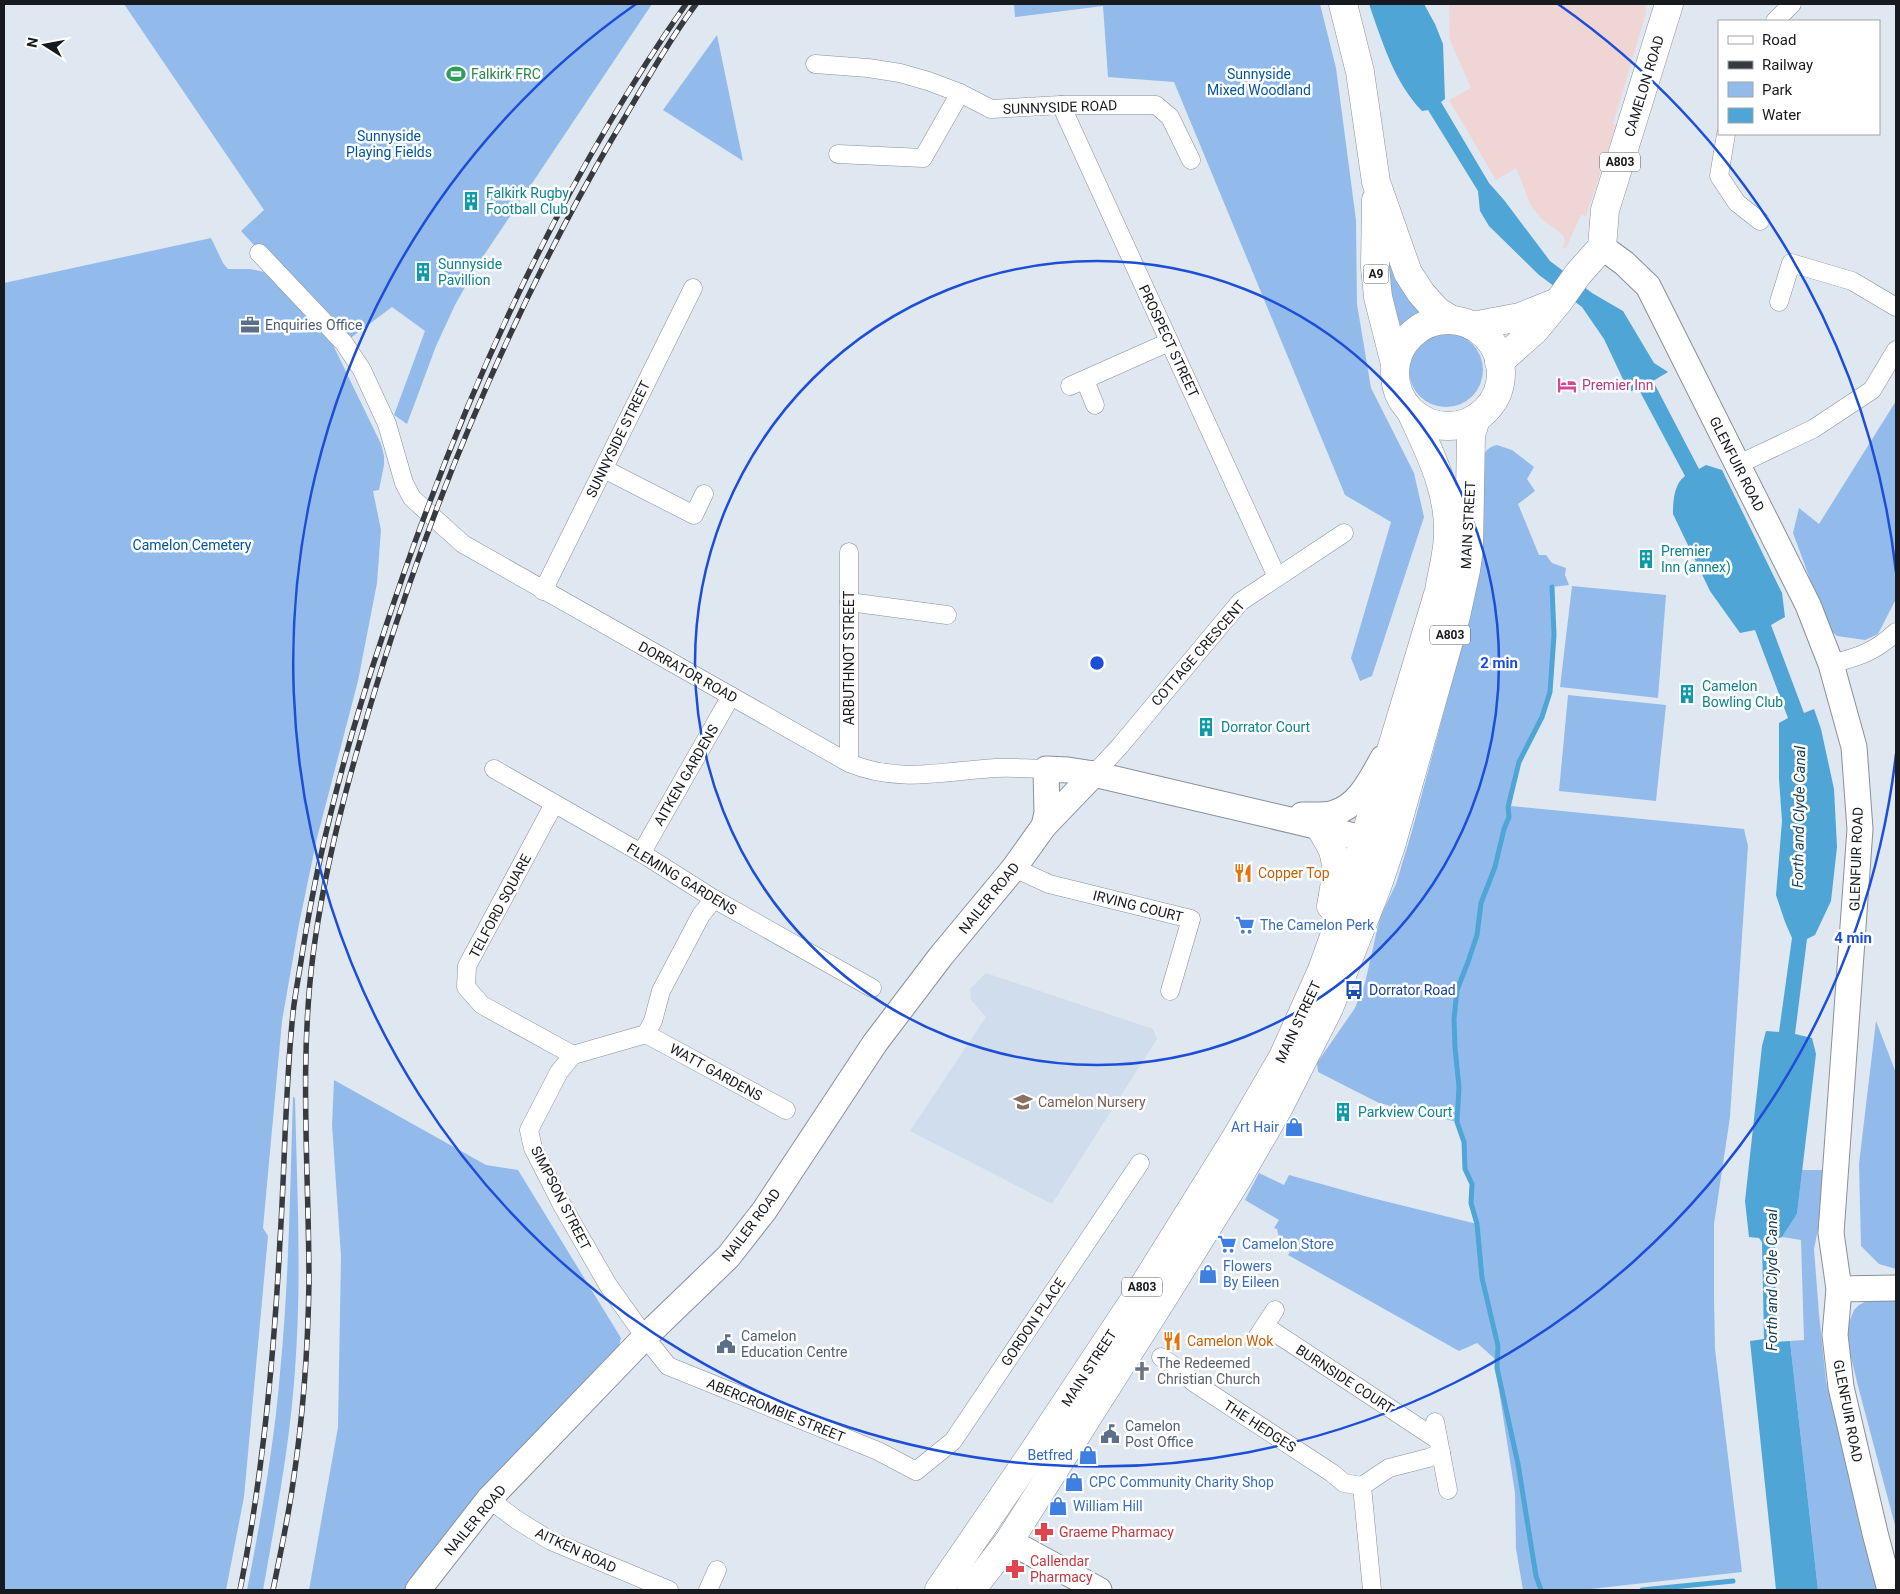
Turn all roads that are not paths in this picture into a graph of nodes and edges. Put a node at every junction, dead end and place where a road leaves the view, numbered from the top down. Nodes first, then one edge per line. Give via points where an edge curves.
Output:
1 (1343, 4) edge
2 (1669, 4) edge
3 (1792, 4) edge
4 (1776, 20) edge
5 (815, 64) dead end
6 (960, 93) junction
7 (1061, 105) junction
8 (1726, 135) edge
9 (838, 154) dead end
10 (1191, 160) dead end
11 (1376, 182) junction
12 (1760, 221) dead end
13 (1602, 247) junction
14 (259, 253) dead end
15 (693, 288) dead end
16 (1559, 301) junction
17 (1779, 302) dead end
18 (1896, 307) edge
19 (1462, 323) junction
20 (1169, 342) junction
21 (1896, 350) edge
22 (1499, 362) junction
23 (1395, 364) junction
24 (1095, 405) dead end
25 (1411, 412) junction
26 (1476, 419) junction
27 (1737, 465) junction
28 (604, 469) junction
29 (704, 494) dead end
30 (1344, 533) dead end
31 (849, 552) dead end
32 (1276, 577) junction
33 (543, 591) junction
34 (849, 602) junction
35 (947, 615) dead end
36 (1896, 632) edge
37 (1831, 664) junction
38 (732, 696) junction
39 (1393, 743) junction
40 (849, 763) junction
41 (494, 769) dead end
42 (1046, 769) junction
43 (1094, 774) junction
44 (554, 804) junction
45 (1278, 817) junction
46 (1044, 826) junction
47 (1320, 827) junction
48 (1365, 839) junction
49 (1391, 846) junction
50 (643, 854) junction
51 (1014, 868) junction
52 (714, 899) junction
53 (1317, 982) junction
54 (872, 988) dead end
55 (1170, 991) dead end
56 (646, 1034) junction
57 (573, 1056) junction
58 (786, 1110) dead end
59 (1140, 1163) dead end
60 (1896, 1288) edge
61 (1839, 1289) junction
62 (1275, 1310) dead end
63 (645, 1337) junction
64 (1161, 1356) dead end
65 (1435, 1437) junction
66 (916, 1471) joint
67 (1362, 1486) junction
68 (1448, 1490) dead end
69 (489, 1499) junction
70 (1009, 1541) junction
71 (958, 1563) junction
72 (717, 1570) dead end
73 (418, 1590) edge
74 (669, 1590) edge
75 (708, 1590) edge
76 (939, 1590) edge
77 (971, 1590) edge
78 (1100, 1590) edge
79 (1372, 1590) edge
80 (1890, 1590) edge

1 - 11 main road, A9 via 1360,72
2 - 13 main road, CAMELON ROAD / A803 via 1605,210
3 - 4 street
5 - 6 street, SUNNYSIDE ROAD via 900,73
6 - 7 street, SUNNYSIDE ROAD via 991,109
6 - 9 street via 923,158
7 - 10 street, SUNNYSIDE ROAD via 1156,105 1170,117
7 - 20 street, PROSPECT STREET
8 - 12 street via 1719,176 1737,203
11 - 19 main road, A9 via 1408,273 1437,311
11 - 23 main road, A9 via 1378,297
13 - 16 main road
13 - 27 street, GLENFUIR ROAD via 1648,286
14 - 33 street, DORRATOR ROAD via 344,343 362,370 387,424 404,484 412,498 463,544
15 - 28 street, SUNNYSIDE STREET
16 - 19 main road via 1520,318
16 - 22 main road via 1534,331
17 - 18 street via 1790,263 1852,280
19 - 22 main road via 1481,332 1492,343
19 - 23 main road via 1444,319 1427,324 1411,334 1400,347
20 - 24 street via 1077,383
20 - 32 street, PROSPECT STREET
21 - 27 street via 1872,390 1813,429
22 - 26 main road via 1498,392
23 - 25 main road via 1394,382 1400,399
25 - 26 main road via 1442,427 1460,426
25 - 39 main road, MAIN STREET / A803 via 1438,470 1448,533 1439,591
26 - 49 main road, MAIN STREET / A803 via 1471,434 1466,570
27 - 37 street, GLENFUIR ROAD via 1808,605
28 - 29 street via 694,515
28 - 33 street, SUNNYSIDE STREET
30 - 32 street, COTTAGE CRESCENT
31 - 34 street, ARBUTHNOT STREET
32 - 43 street, COTTAGE CRESCENT via 1240,602
33 - 38 street, DORRATOR ROAD
34 - 35 street
34 - 40 street, ARBUTHNOT STREET
36 - 37 street via 1882,646
37 - 61 street, GLENFUIR ROAD via 1854,748 1860,829 1831,1232
38 - 40 street, DORRATOR ROAD
38 - 50 street, AITKEN GARDENS
39 - 45 street, DORRATOR ROAD via 1352,804 1334,813
39 - 48 main road, MAIN STREET / A803
40 - 42 street, DORRATOR ROAD via 885,774 911,775 997,768
41 - 44 street, FLEMING GARDENS
42 - 43 street, DORRATOR ROAD
42 - 46 street, NAILER ROAD via 1047,814
43 - 45 street, DORRATOR ROAD
43 - 46 street, NAILER ROAD
44 - 50 street, FLEMING GARDENS
44 - 57 street, TELFORD SQUARE via 467,966 466,987 482,1004
45 - 47 street, DORRATOR ROAD
46 - 51 street, NAILER ROAD
47 - 48 street, DORRATOR ROAD
47 - 53 main road via 1332,849 1336,875
48 - 49 street, DORRATOR ROAD
48 - 53 main road, MAIN STREET / A803
49 - 70 main road, MAIN STREET / A803 via 1329,1008 1279,1107 1165,1295
50 - 52 street, FLEMING GARDENS
51 - 55 street, IRVING COURT via 1049,884 1191,919
51 - 63 street, NAILER ROAD via 941,956 876,1043 764,1212 728,1258
52 - 54 street, FLEMING GARDENS
52 - 56 street via 701,915 661,991
53 - 71 main road, MAIN STREET / A803 via 1283,1058 1234,1141 1141,1290
56 - 57 street
56 - 58 street, WATT GARDENS
57 - 63 street, SIMPSON STREET via 559,1072 529,1130 533,1148 608,1285
59 - 66 street, GORDON PLACE via 953,1440
60 - 61 street
61 - 80 street, GLENFUIR ROAD via 1835,1335 1841,1387
62 - 65 street, BURNSIDE COURT via 1260,1333
63 - 66 street, ABERCROMBIE STREET via 668,1366 878,1451
63 - 69 street, NAILER ROAD
64 - 67 street, THE HEDGES via 1193,1382 1344,1484
65 - 67 street via 1428,1458 1389,1468
65 - 68 street
67 - 79 street
69 - 73 street, NAILER ROAD
69 - 74 street, AITKEN ROAD via 551,1541
70 - 71 main road, MAIN STREET / A803 via 986,1539
70 - 77 main road, MAIN STREET / A803
70 - 78 street
71 - 76 main road, MAIN STREET / A803
72 - 75 street

